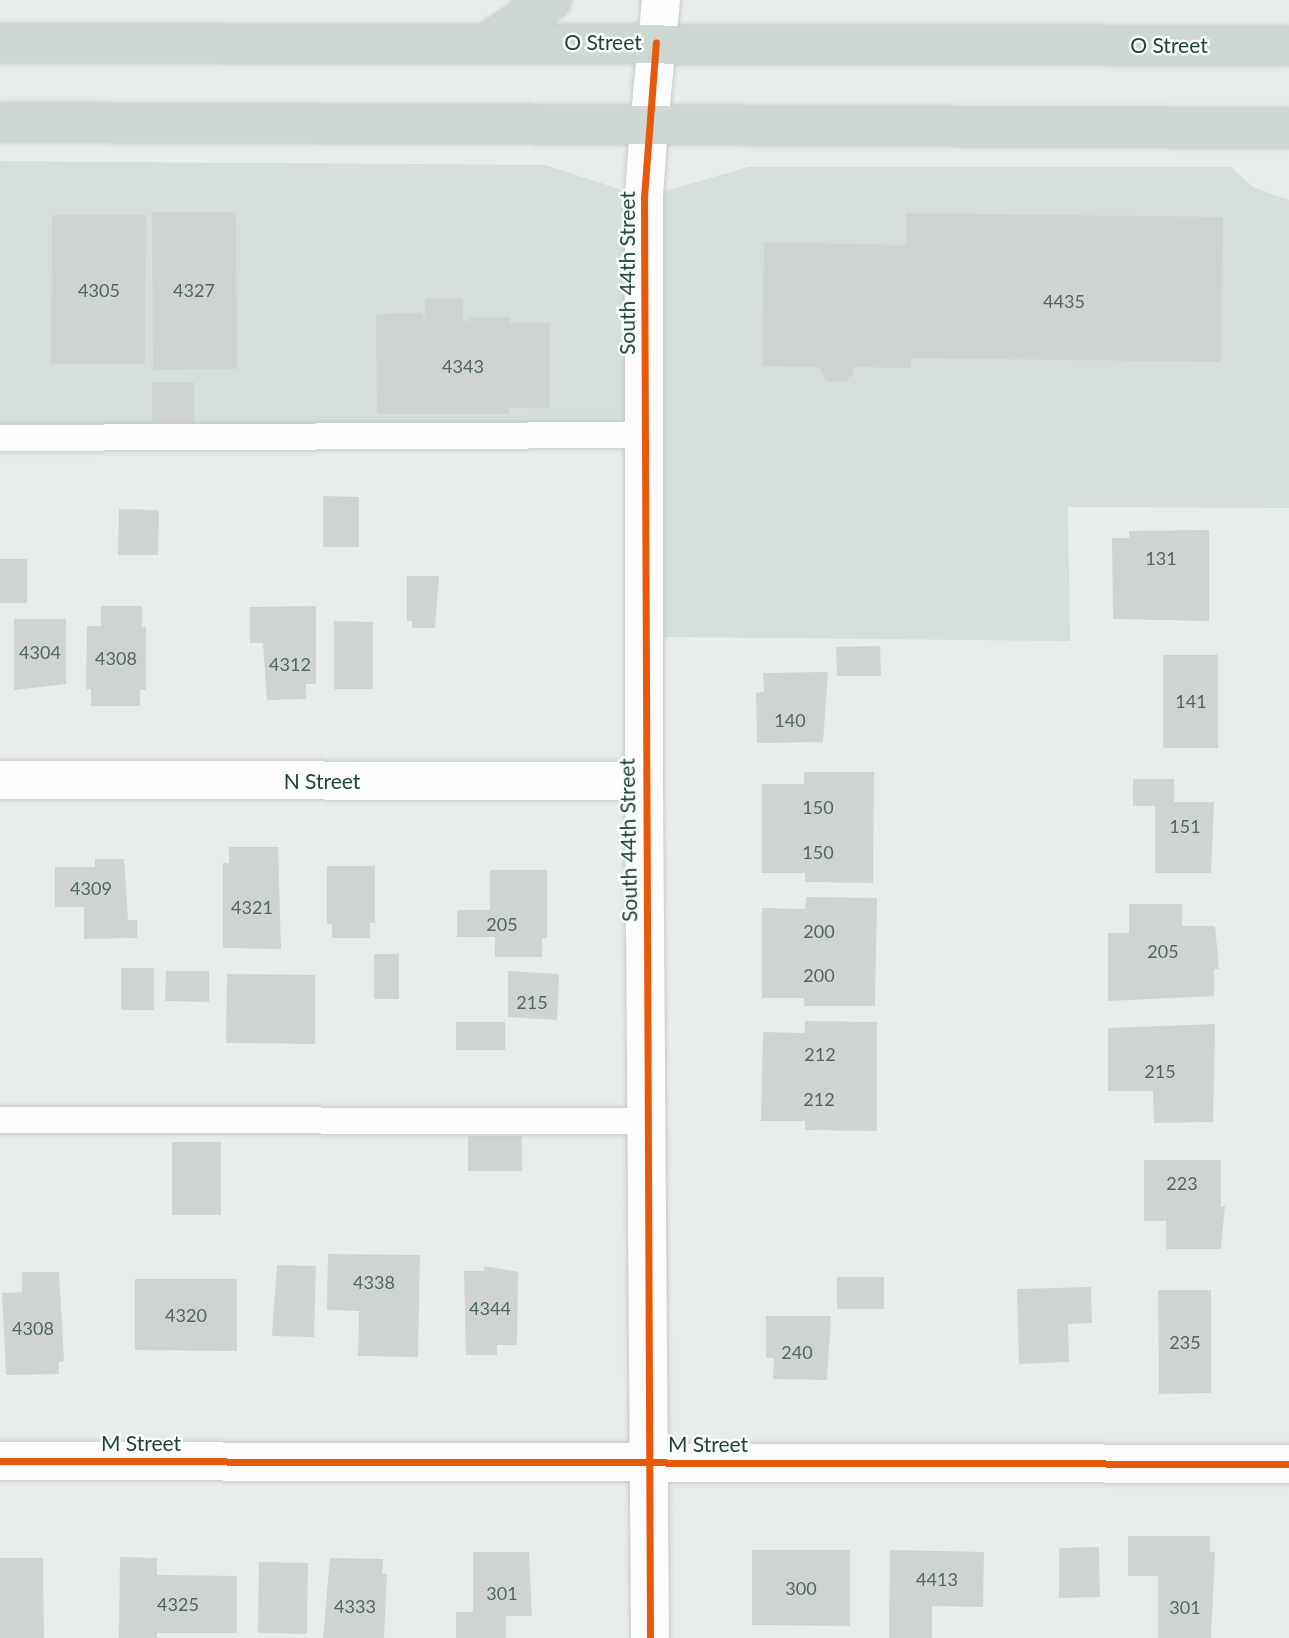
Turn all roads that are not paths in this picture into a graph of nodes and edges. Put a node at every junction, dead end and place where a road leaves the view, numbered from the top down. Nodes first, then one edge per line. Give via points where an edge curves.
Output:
1 (551, 0) edge
2 (661, 0) edge
3 (656, 42) junction
4 (0, 43) edge
5 (488, 43) junction
6 (1289, 46) edge
7 (0, 122) edge
8 (649, 125) junction
9 (1289, 128) edge
10 (644, 435) junction
11 (0, 438) edge
12 (0, 780) edge
13 (644, 781) junction
14 (0, 1120) edge
15 (647, 1121) junction
16 (0, 1461) edge
17 (648, 1462) junction
18 (1289, 1464) edge
19 (650, 1638) edge

1 - 5 main road
2 - 3 street, South 44th Street
3 - 5 main road, O Street
3 - 6 main road, O Street
3 - 8 street, South 44th Street
4 - 5 main road, O Street
7 - 8 main road
8 - 9 main road
8 - 10 street, South 44th Street via 644,197
10 - 11 lane
10 - 13 street, South 44th Street
12 - 13 street, N Street
13 - 15 street, South 44th Street
14 - 15 lane
15 - 17 street, South 44th Street
16 - 17 street, M Street
17 - 18 street, M Street
17 - 19 street, South 44th Street

